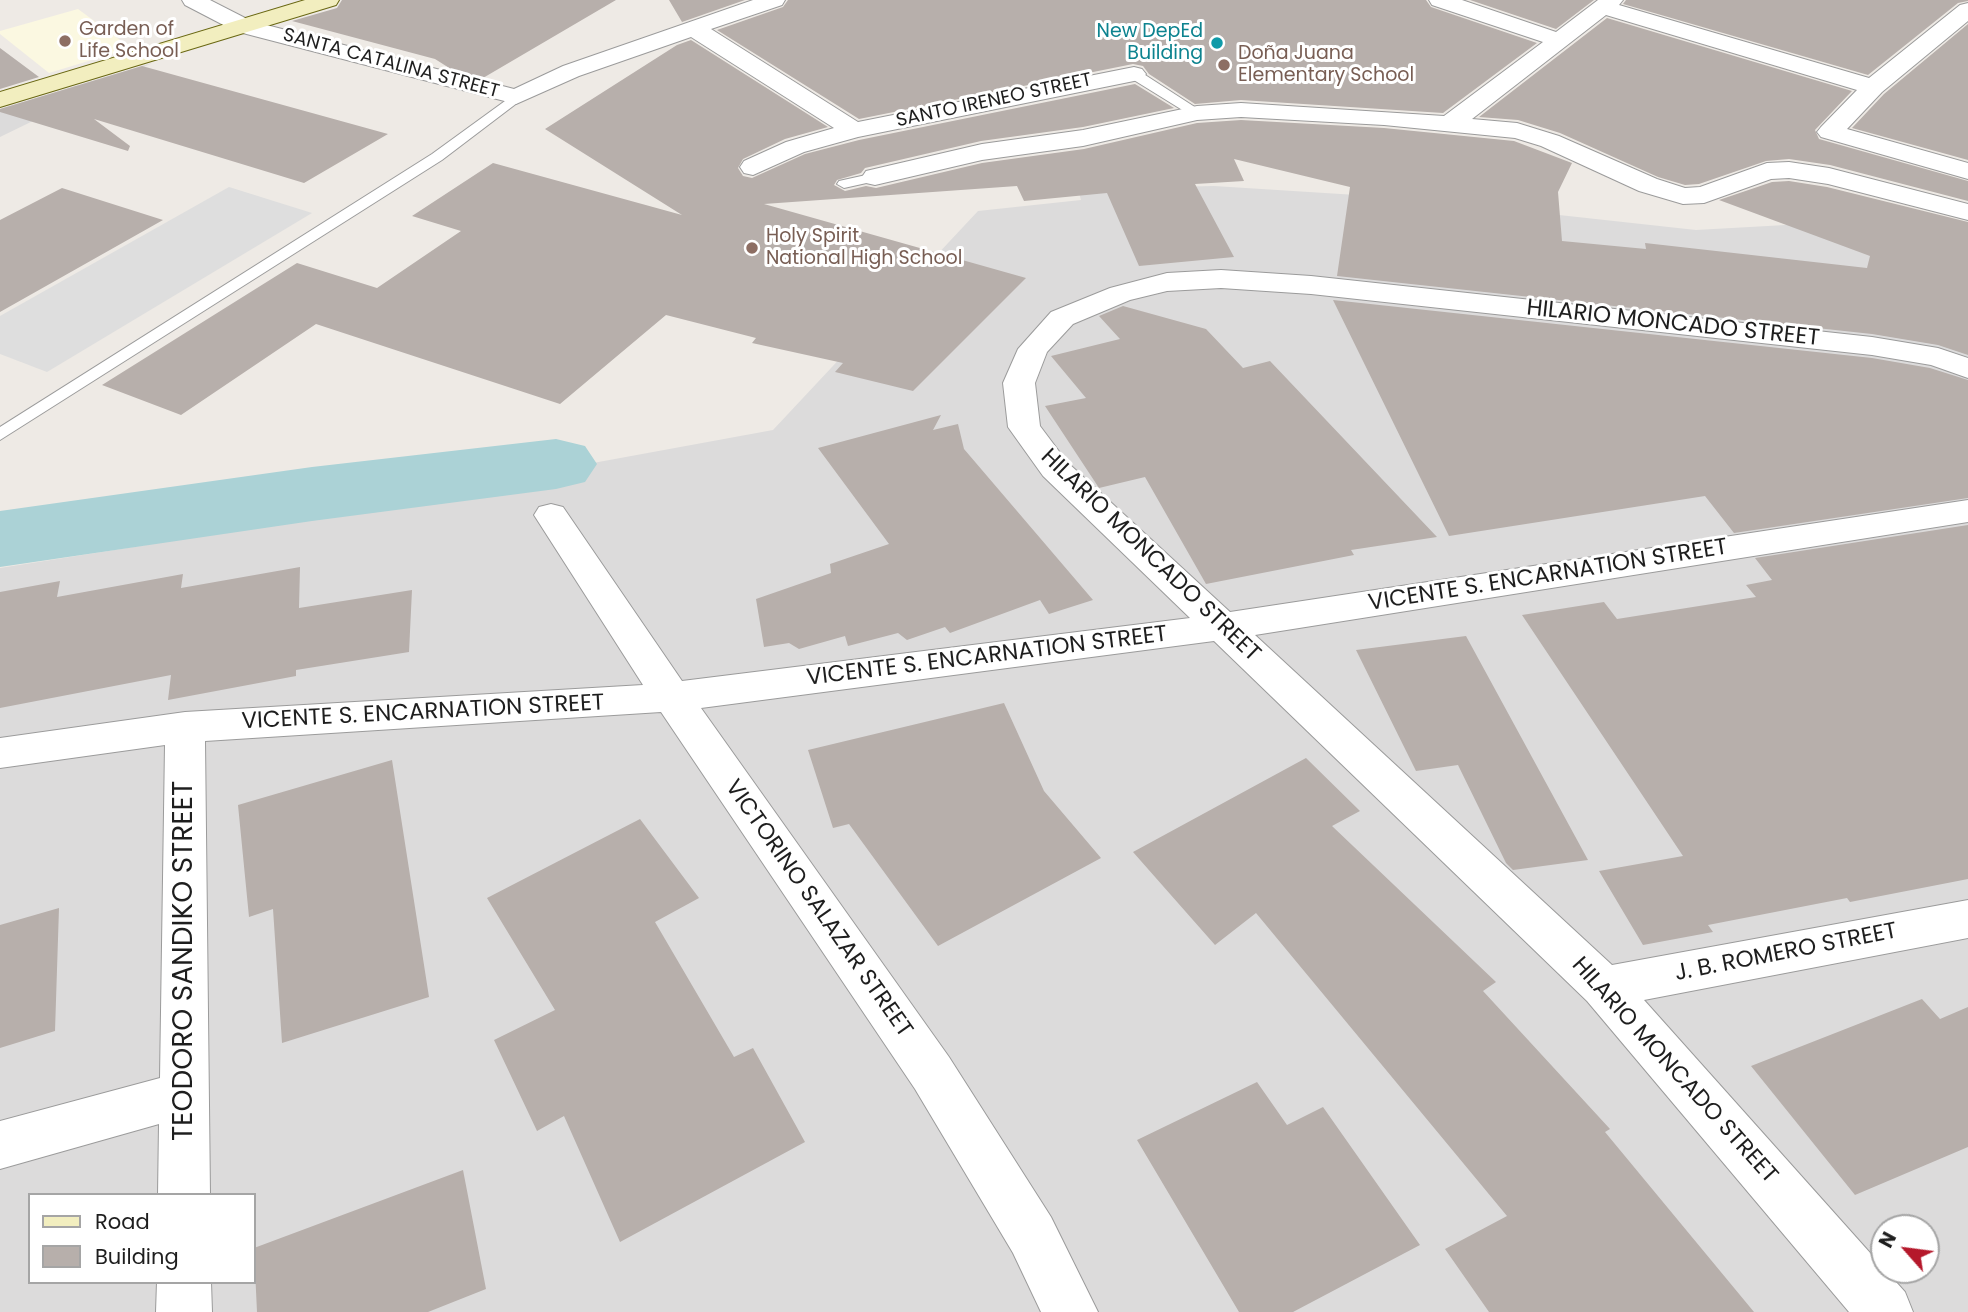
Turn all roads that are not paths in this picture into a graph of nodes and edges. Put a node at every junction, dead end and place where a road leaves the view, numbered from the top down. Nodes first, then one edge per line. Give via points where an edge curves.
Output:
1 (193, 0) edge
2 (328, 0) edge
3 (774, 0) edge
4 (1440, 0) edge
5 (1607, 3) edge
6 (1968, 10) edge
7 (243, 26) junction
8 (695, 29) junction
9 (1559, 40) junction
10 (1134, 74) joint
11 (1873, 87) junction
12 (516, 97) junction
13 (0, 100) edge
14 (1197, 113) junction
15 (1451, 123) junction
16 (854, 130) junction
17 (753, 167) dead end
18 (1968, 171) edge
19 (875, 177) joint
20 (844, 184) dead end
21 (1968, 212) edge
22 (1968, 369) edge
23 (0, 435) edge
24 (1968, 511) edge
25 (551, 515) dead end
26 (1221, 627) junction
27 (672, 697) junction
28 (185, 727) junction
29 (0, 754) edge
30 (1968, 919) edge
31 (1604, 987) junction
32 (185, 1094) junction
33 (0, 1144) edge
34 (184, 1193) edge
35 (184, 1284) edge
36 (184, 1312) edge
37 (1070, 1312) edge
38 (1885, 1312) edge

1 - 7 street, SANTA CATALINA STREET
2 - 7 main road
3 - 8 street, SANTA CATALINA STREET
4 - 9 street
5 - 9 street
5 - 11 street
6 - 11 street
7 - 12 street, SANTA CATALINA STREET
7 - 13 main road
8 - 12 street, SANTA CATALINA STREET via 571,71
8 - 16 street
9 - 15 street
10 - 14 lane
10 - 16 street, SANTO IRENEO STREET
11 - 18 street via 1830,132
12 - 23 lane via 437,158
14 - 15 street via 1241,110
14 - 19 street via 1083,138 982,152
15 - 21 street via 1533,135 1683,196 1704,195 1767,171 1788,170
16 - 17 street, SANTO IRENEO STREET via 795,146
19 - 20 lane
22 - 26 street, HILARIO MONCADO STREET via 1938,357 1871,346 1311,285 1221,279 1167,282 1120,294 1062,318 1033,349 1019,383 1024,427 1055,469
24 - 26 street, VICENTE S. ENCARNATION STREET
25 - 27 street, VICTORINO SALAZAR STREET
26 - 27 street, VICENTE S. ENCARNATION STREET
26 - 31 street, HILARIO MONCADO STREET
27 - 28 street, VICENTE S. ENCARNATION STREET
27 - 37 street, VICTORINO SALAZAR STREET via 932,1073 1031,1235
28 - 29 street, VICENTE S. ENCARNATION STREET
28 - 32 street, TEODORO SANDIKO STREET
30 - 31 street, J. B. ROMERO STREET
31 - 38 street, HILARIO MONCADO STREET
32 - 33 street
32 - 34 street, TEODORO SANDIKO STREET
35 - 36 street

